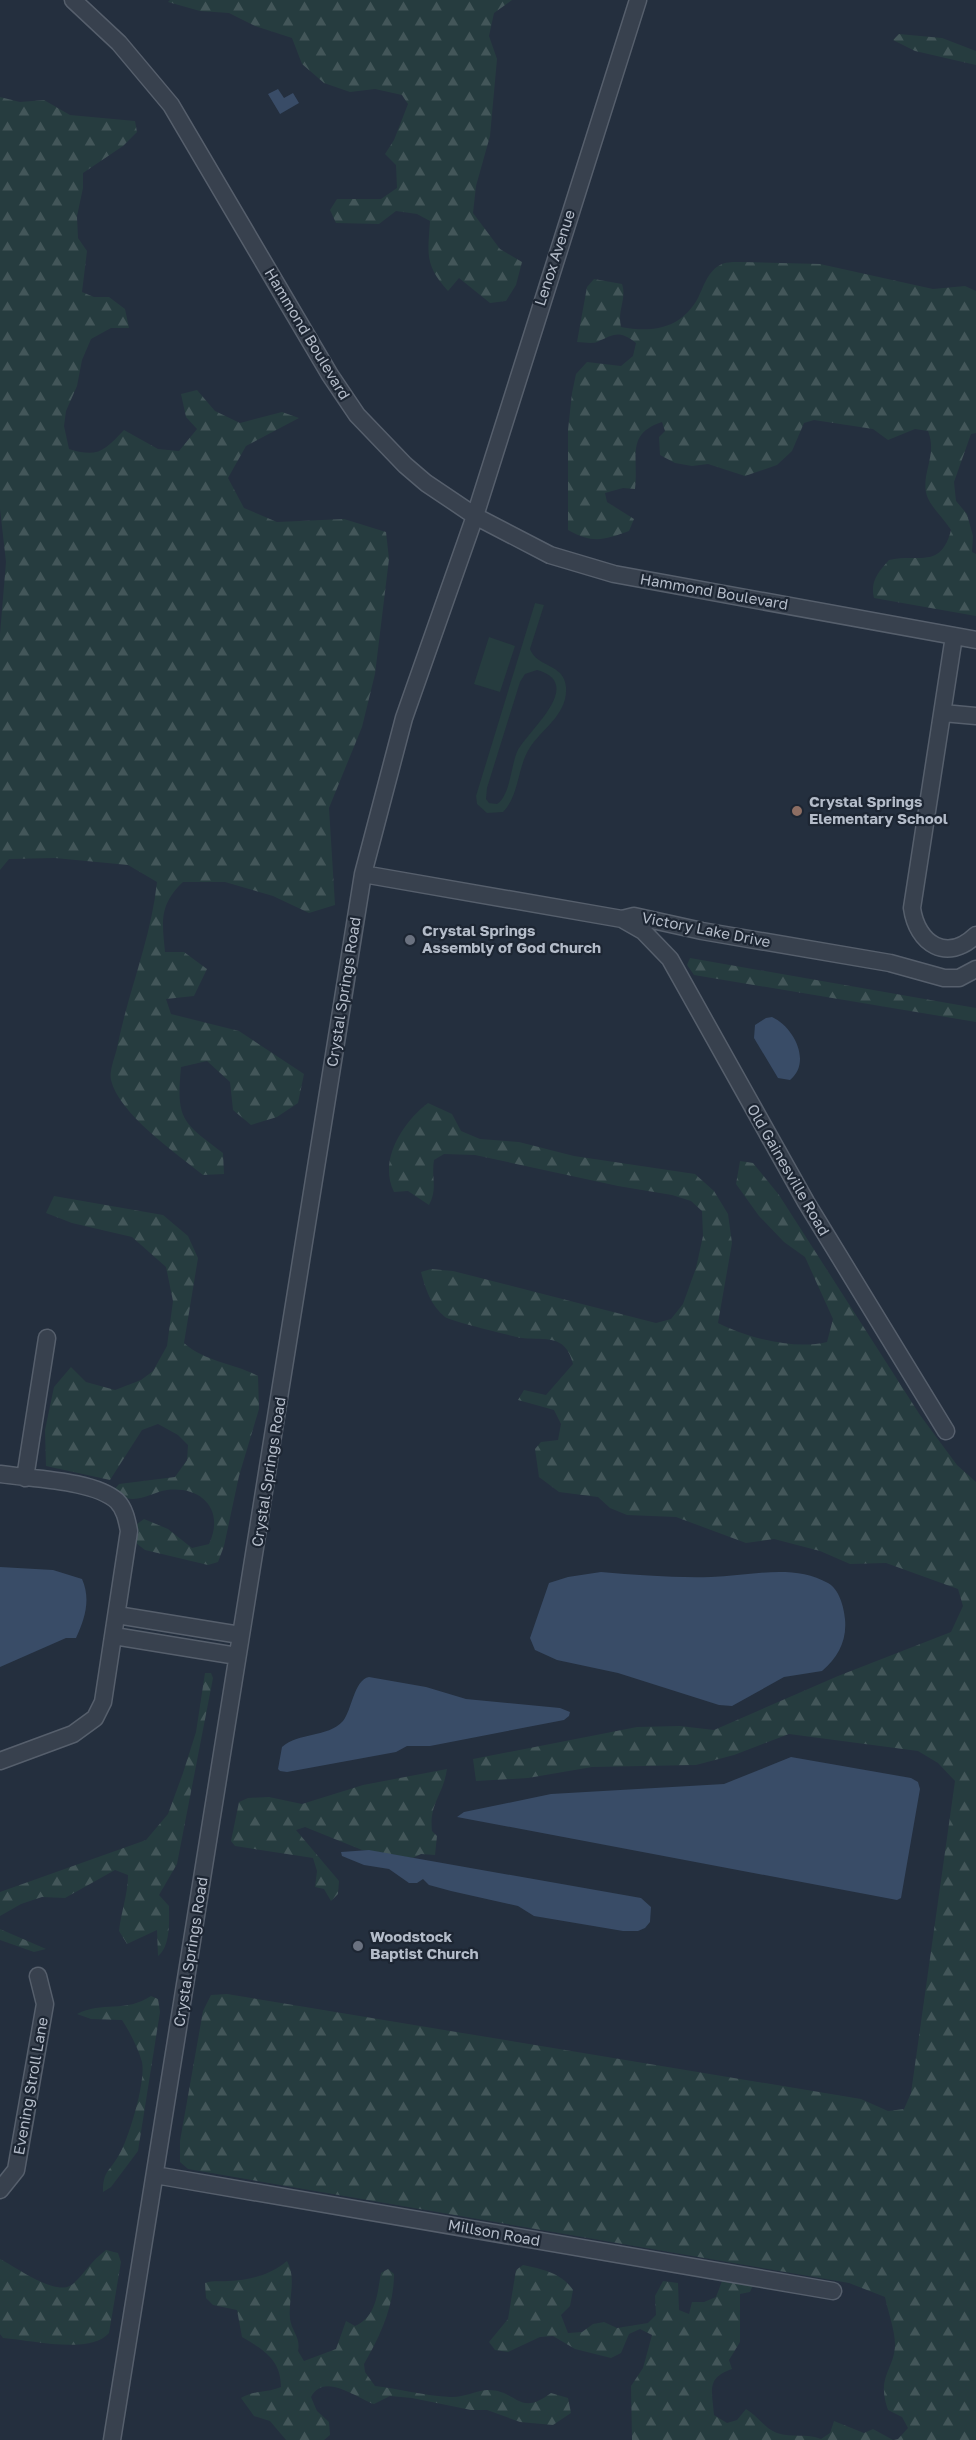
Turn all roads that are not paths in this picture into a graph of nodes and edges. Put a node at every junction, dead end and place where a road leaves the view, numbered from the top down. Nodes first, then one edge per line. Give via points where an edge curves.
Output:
1 (73, 0) edge
2 (638, 0) edge
3 (475, 516) junction
4 (954, 636) junction
5 (976, 640) edge
6 (943, 713) junction
7 (976, 716) edge
8 (363, 874) junction
9 (622, 919) junction
10 (976, 935) edge
11 (976, 969) edge
12 (47, 1338) dead end
13 (946, 1431) dead end
14 (0, 1474) edge
15 (25, 1478) junction
16 (117, 1616) junction
17 (240, 1635) junction
18 (114, 1636) junction
19 (237, 1656) junction
20 (0, 1761) edge
21 (38, 1976) dead end
22 (155, 2175) junction
23 (0, 2190) edge
24 (833, 2291) dead end
25 (112, 2440) edge

1 - 3 street, Hammond Boulevard via 119,43 171,105 357,415 405,465
2 - 3 street, Lenox Avenue
3 - 4 street, Hammond Boulevard via 550,555 614,574
3 - 8 street, Crystal Springs Road via 404,718
4 - 5 street, Hammond Boulevard
4 - 6 street
6 - 7 street
6 - 10 street via 912,908 914,925 931,944 950,948
8 - 9 street, Victory Lake Drive
8 - 17 street, Crystal Springs Road
9 - 11 street, Victory Lake Drive via 634,916 890,963 944,978 959,978
9 - 13 street, Old Gainesville Road via 643,931 670,960 806,1202
12 - 15 street
14 - 15 street
15 - 16 street via 100,1490 124,1512 129,1531
16 - 17 street
16 - 18 street
17 - 19 street, Crystal Springs Road
18 - 19 street
18 - 20 street via 103,1702 95,1718 73,1734
19 - 22 street, Crystal Springs Road
21 - 23 street, Evening Stroll Lane via 45,2004 16,2170
22 - 24 street, Millson Road
22 - 25 street, Crystal Springs Road

